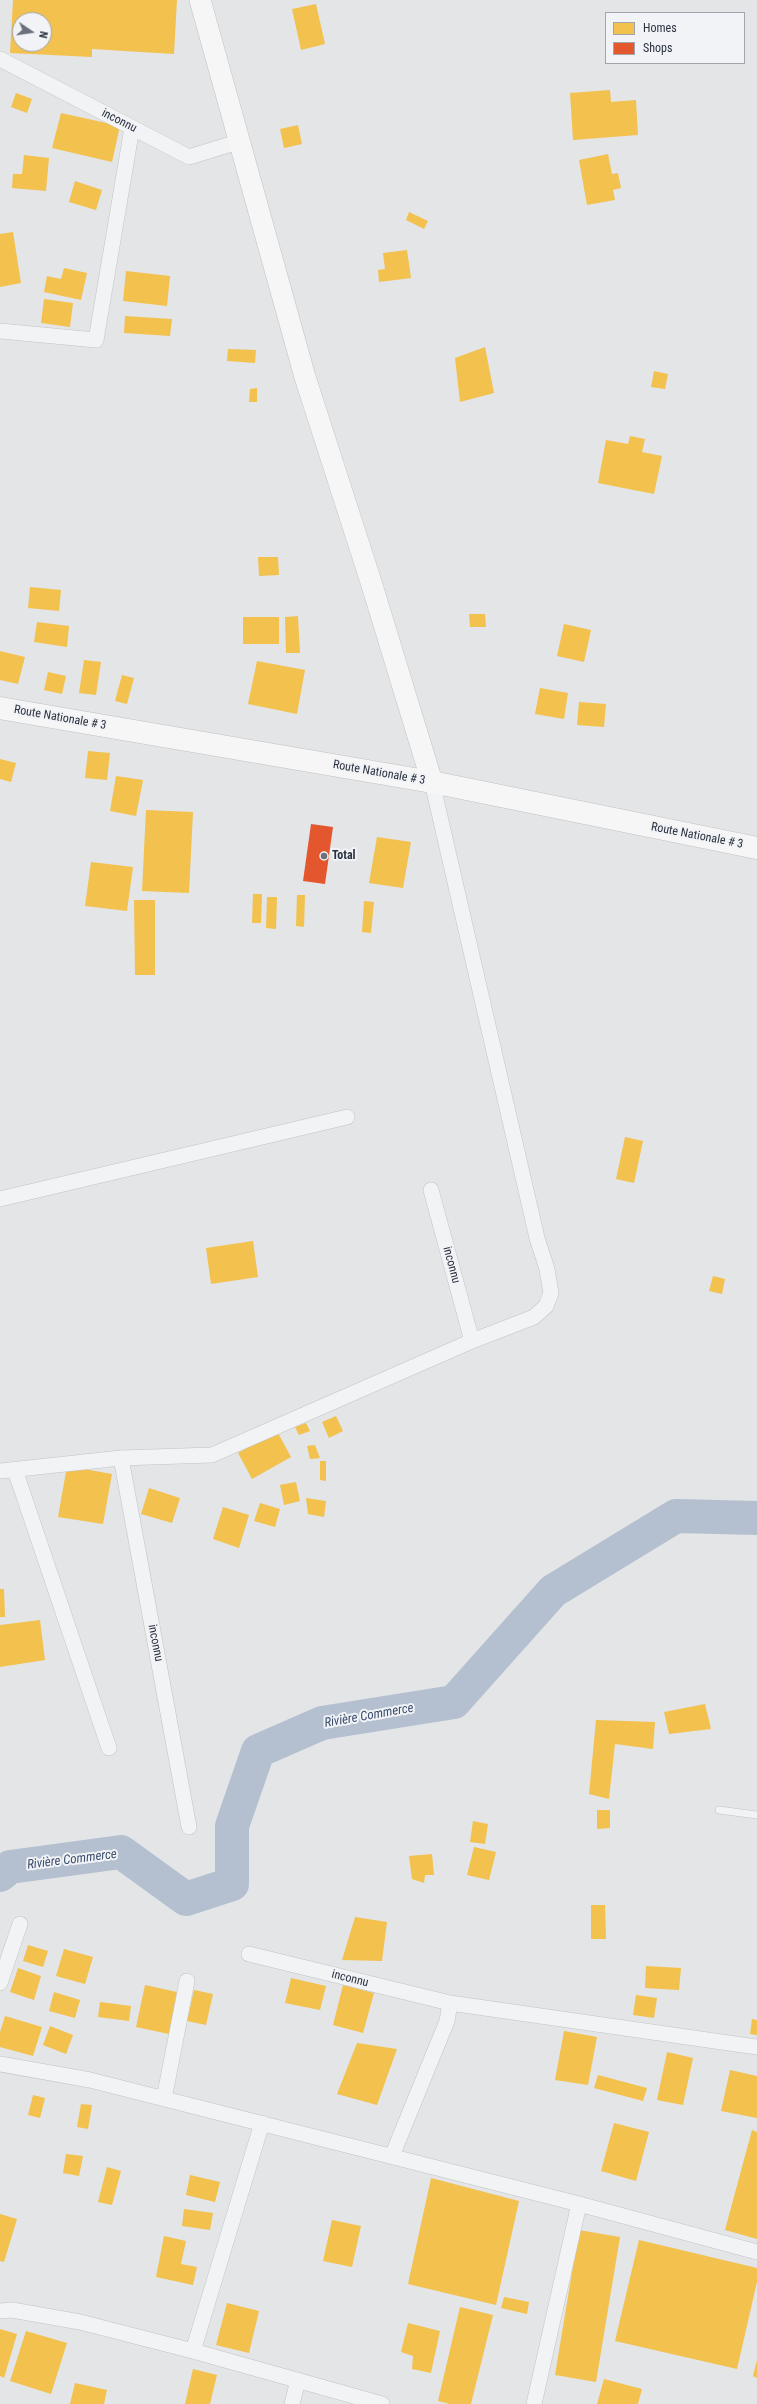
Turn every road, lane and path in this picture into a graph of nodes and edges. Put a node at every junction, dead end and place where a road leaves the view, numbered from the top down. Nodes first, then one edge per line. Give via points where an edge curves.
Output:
1 (200, 0) edge
2 (0, 59) edge
3 (132, 128) junction
4 (241, 141) junction
5 (0, 331) edge
6 (0, 708) edge
7 (432, 782) junction
8 (757, 848) edge
9 (347, 1117) dead end
10 (431, 1190) dead end
11 (0, 1198) edge
12 (472, 1341) junction
13 (121, 1458) junction
14 (7, 1471) edge
15 (109, 1748) dead end
16 (719, 1810) dead end
17 (757, 1815) edge
18 (190, 1827) dead end
19 (20, 1924) dead end
20 (248, 1954) dead end
21 (187, 1982) dead end
22 (0, 1983) edge
23 (450, 2003) junction
24 (757, 2047) edge
25 (0, 2064) edge
26 (164, 2099) junction
27 (262, 2123) junction
28 (392, 2156) junction
29 (579, 2204) junction
30 (757, 2252) edge
31 (0, 2311) edge
32 (193, 2351) junction
33 (298, 2380) junction
34 (292, 2404) edge
35 (382, 2404) edge
36 (534, 2404) edge

1 - 4 main road
2 - 3 street, inconnu
3 - 4 street, inconnu via 189,157
3 - 5 street via 96,340
4 - 7 main road via 305,377
6 - 7 main road, Route Nationale # 3
7 - 8 main road, Route Nationale # 3
7 - 12 street via 551,1293 546,1306 534,1317
9 - 11 street
10 - 12 street, inconnu
12 - 13 street via 212,1455
13 - 14 street
13 - 18 street, inconnu
14 - 15 street
16 - 17 lane
19 - 22 street
20 - 23 street, inconnu
21 - 26 street
23 - 24 street, inconnu
23 - 28 street via 447,2021
25 - 26 street via 90,2080
26 - 27 street
27 - 28 street
27 - 32 street
28 - 29 street
29 - 30 street
29 - 36 street
31 - 32 street via 12,2310 80,2322
32 - 33 street
33 - 34 street
33 - 35 street

